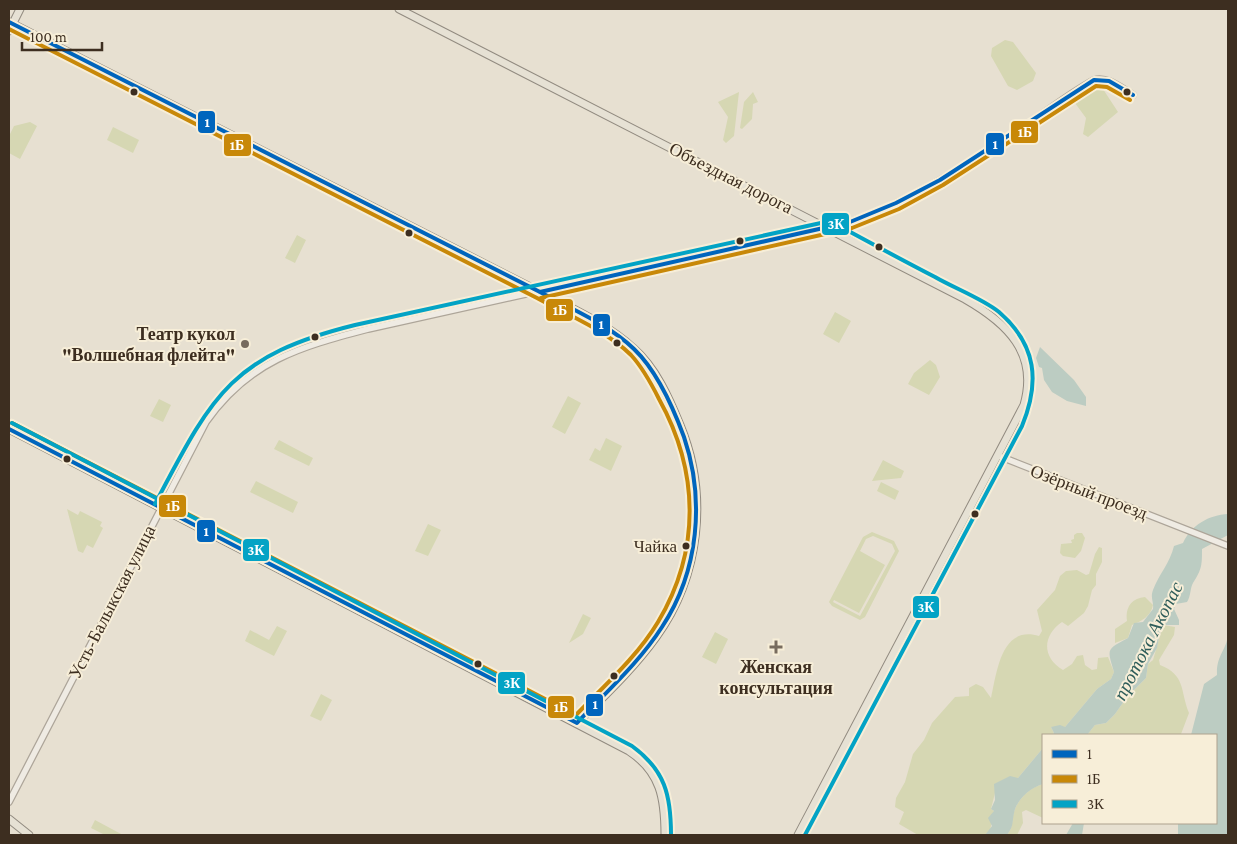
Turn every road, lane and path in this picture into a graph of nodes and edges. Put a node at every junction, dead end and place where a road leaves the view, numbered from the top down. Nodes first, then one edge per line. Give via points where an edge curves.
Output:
1 (20, 9) edge
2 (399, 9) edge
3 (11, 23) edge
4 (9, 31) edge
5 (1133, 95) dead end
6 (827, 227) junction
7 (540, 292) junction
8 (9, 430) edge
9 (998, 456) junction
10 (161, 508) junction
11 (1228, 546) edge
12 (577, 723) junction
13 (9, 802) edge
14 (9, 819) edge
15 (29, 835) edge
16 (665, 835) edge
17 (798, 835) edge

1 - 3 main road
2 - 6 main road, Объездная дорога
3 - 4 main road
3 - 7 main road
5 - 6 street, Усть-Балыкская улица via 1108,80 1094,80 920,191 868,216
6 - 7 street, Усть-Балыкская улица
6 - 9 main road, Объездная дорога via 984,310 1010,332 1026,362 1028,389 1024,406
7 - 10 street, Усть-Балыкская улица via 352,333 294,351 260,368 240,383 214,411
7 - 12 main road via 618,336 649,366 684,434 696,484 693,549 685,581 669,616 640,658
8 - 10 main road
9 - 11 street, Озёрный проезд
9 - 17 main road, Объездная дорога
10 - 12 main road
10 - 13 street, Усть-Балыкская улица
12 - 16 main road via 629,750 648,765 661,792
14 - 15 main road

